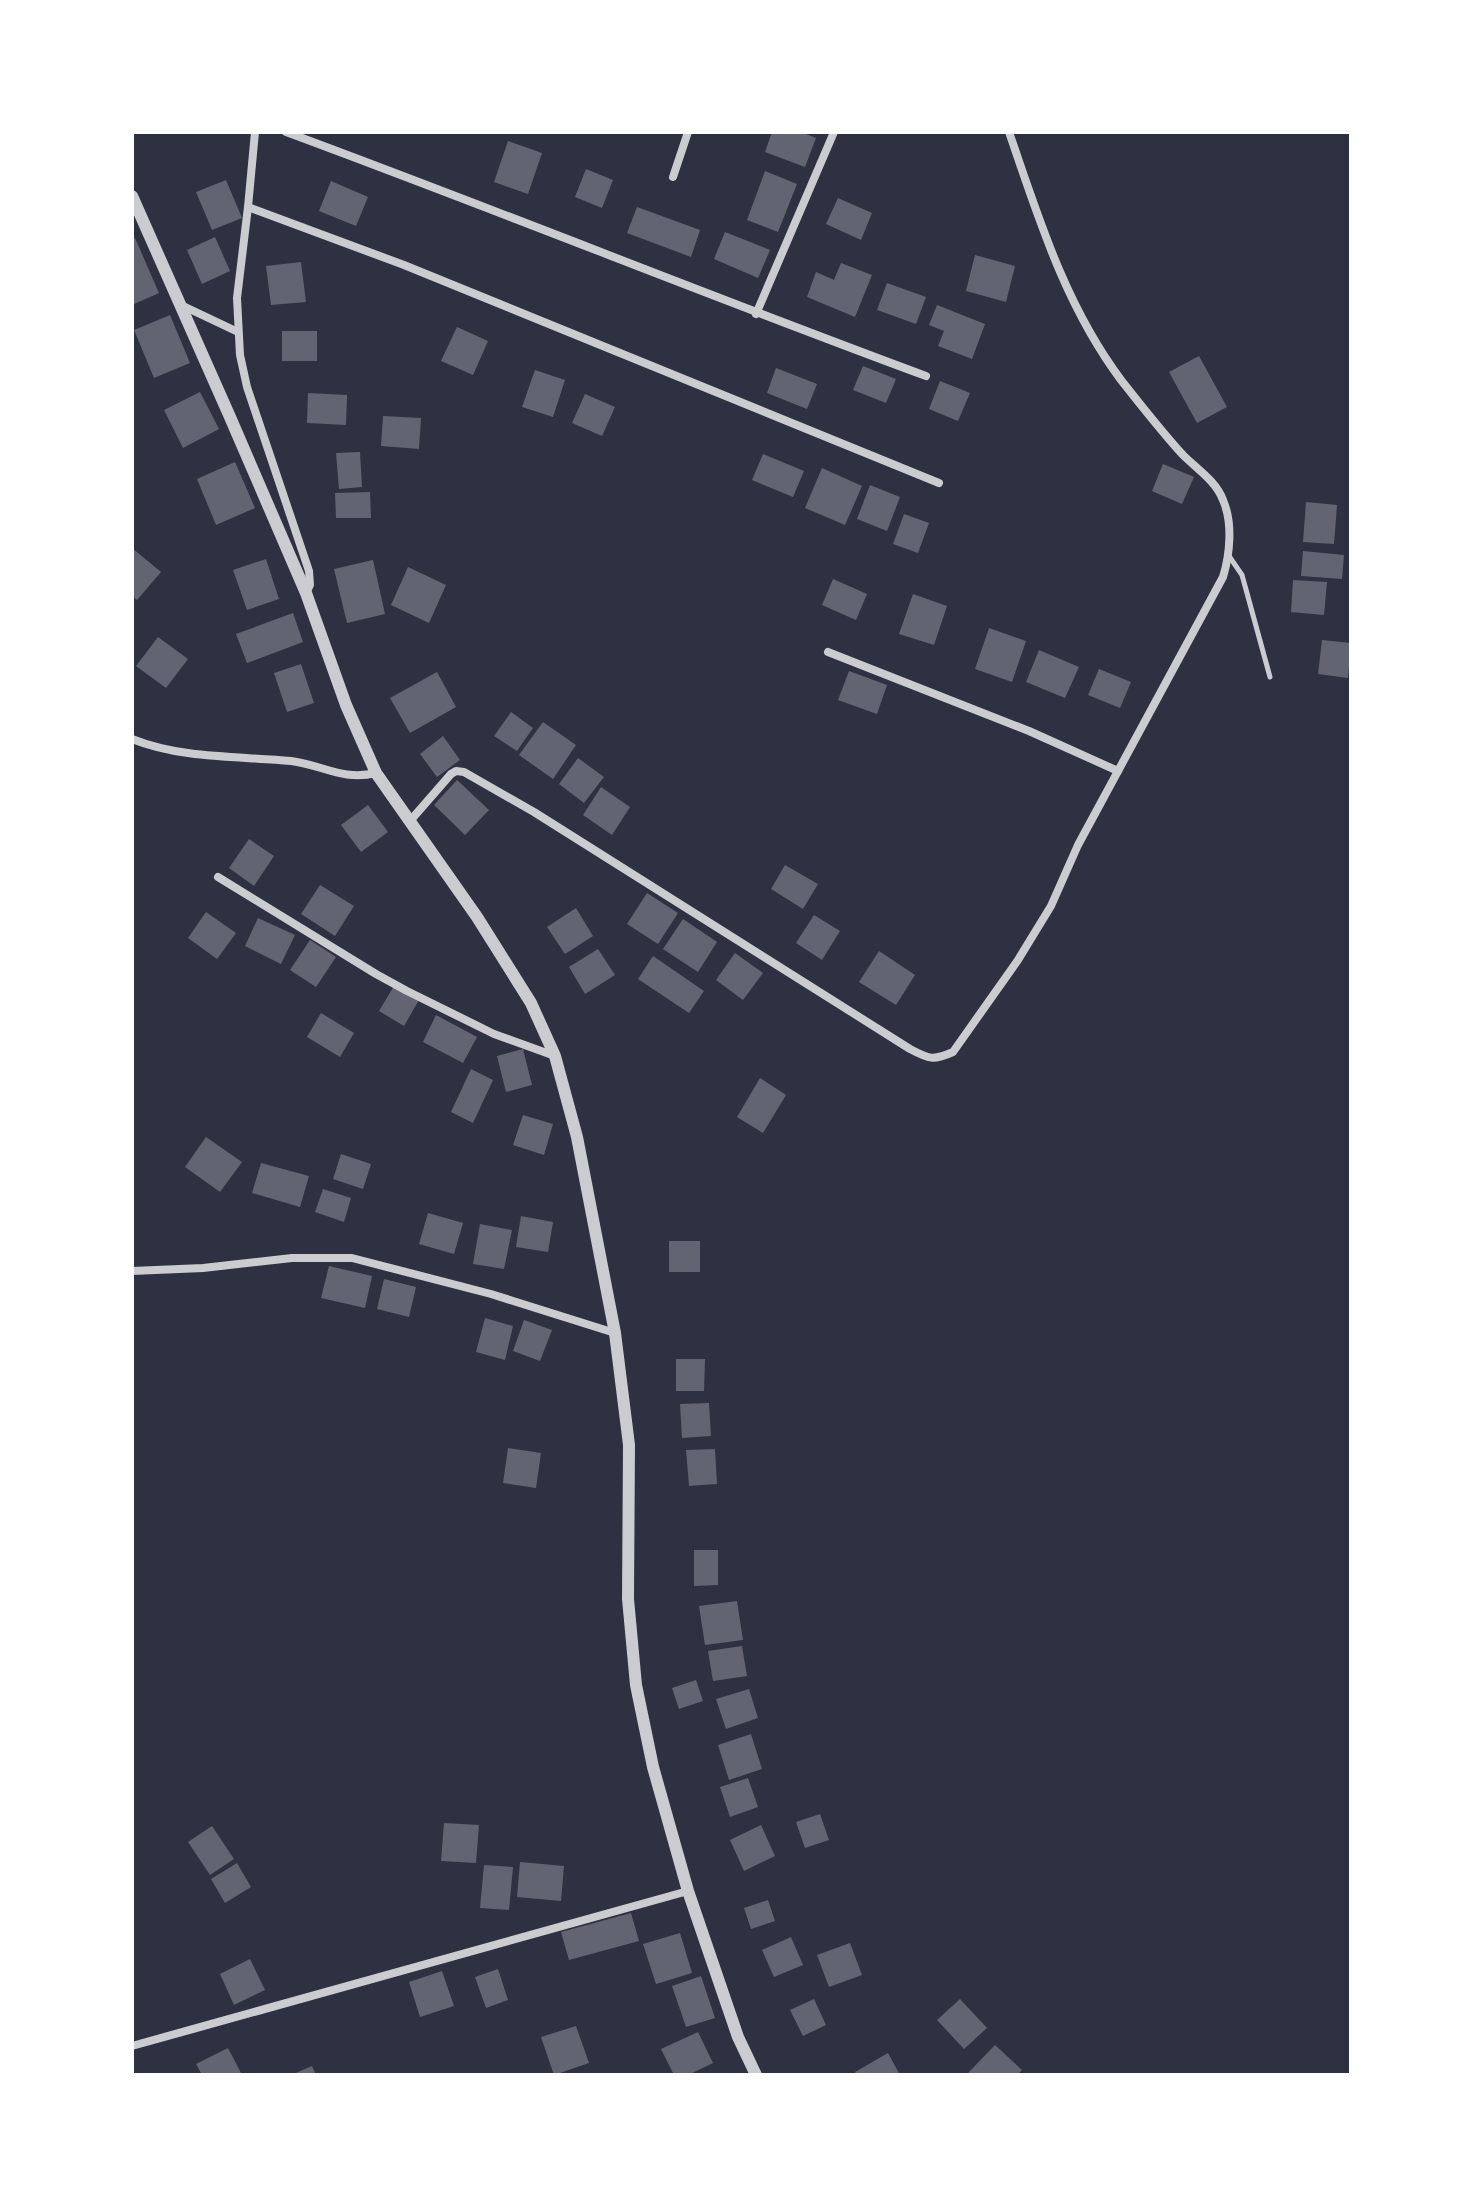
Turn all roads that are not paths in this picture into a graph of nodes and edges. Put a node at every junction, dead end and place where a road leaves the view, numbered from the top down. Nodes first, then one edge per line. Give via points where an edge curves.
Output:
1 (255, 132) edge
2 (286, 132) edge
3 (688, 132) edge
4 (834, 132) edge
5 (1009, 132) edge
6 (673, 177) dead end
7 (132, 196) edge
8 (248, 207) junction
9 (181, 305) junction
10 (756, 314) junction
11 (238, 332) junction
12 (926, 376) dead end
13 (939, 483) dead end
14 (1229, 556) junction
15 (306, 593) junction
16 (828, 652) dead end
17 (1270, 677) dead end
18 (132, 739) edge
19 (1118, 771) junction
20 (376, 773) junction
21 (410, 821) junction
22 (218, 877) dead end
23 (555, 1056) junction
24 (132, 1271) edge
25 (615, 1333) junction
26 (688, 1891) junction
27 (132, 2046) edge
28 (756, 2075) edge

1 - 8 street
2 - 10 street
3 - 6 street
4 - 10 street
5 - 14 street via 1058,272 1081,319 1151,418 1223,498
7 - 9 street
8 - 11 street
8 - 13 street via 404,265
9 - 11 street
9 - 15 street
10 - 12 street
11 - 15 street via 247,387 309,571
14 - 17 lane via 1242,575
14 - 19 street via 1223,577
15 - 20 street
16 - 19 street
18 - 20 street via 194,754 295,762 359,777
19 - 21 street via 1018,960 953,1052 940,1058 910,1049 464,772 451,774
20 - 21 street
21 - 23 street via 531,1003
22 - 23 street via 407,991 494,1034
23 - 25 street via 577,1137
24 - 25 street via 352,1258
25 - 26 street via 629,1445 628,1599 636,1685
26 - 27 street
26 - 28 street

